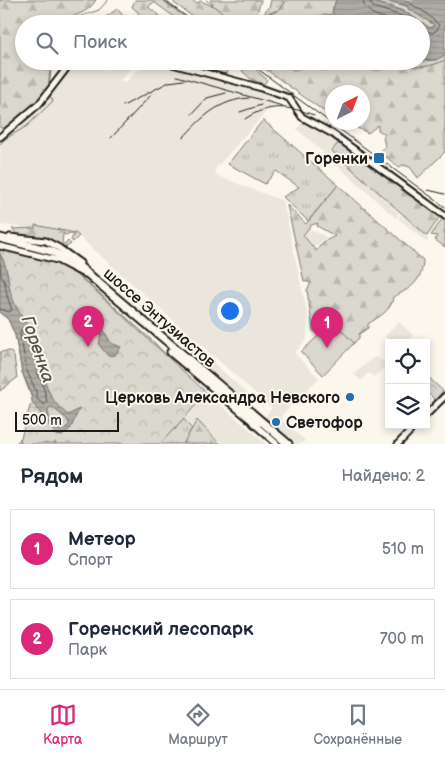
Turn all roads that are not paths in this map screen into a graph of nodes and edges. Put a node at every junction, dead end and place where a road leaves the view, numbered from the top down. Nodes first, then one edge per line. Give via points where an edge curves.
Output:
1 (65, 70) edge
2 (195, 70) edge
3 (0, 137) edge
4 (445, 216) edge
5 (0, 237) edge
6 (0, 244) edge
7 (88, 275) junction
8 (445, 396) edge
9 (240, 410) junction
10 (430, 411) edge
11 (254, 416) junction
12 (412, 429) edge
13 (277, 444) edge
14 (282, 444) edge
15 (288, 444) edge
16 (293, 444) edge
17 (398, 444) edge

1 - 3 main road via 39,104
2 - 4 main road via 290,98 302,117 328,130
5 - 7 highway, шоссе Энтузиастов via 56,252
6 - 7 highway, шоссе Энтузиастов via 51,256
7 - 9 highway, шоссе Энтузиастов
7 - 11 highway, шоссе Энтузиастов
8 - 10 main road
9 - 13 main road
9 - 14 highway, шоссе Энтузиастов
11 - 15 highway, шоссе Энтузиастов
11 - 16 main road
12 - 17 main road

